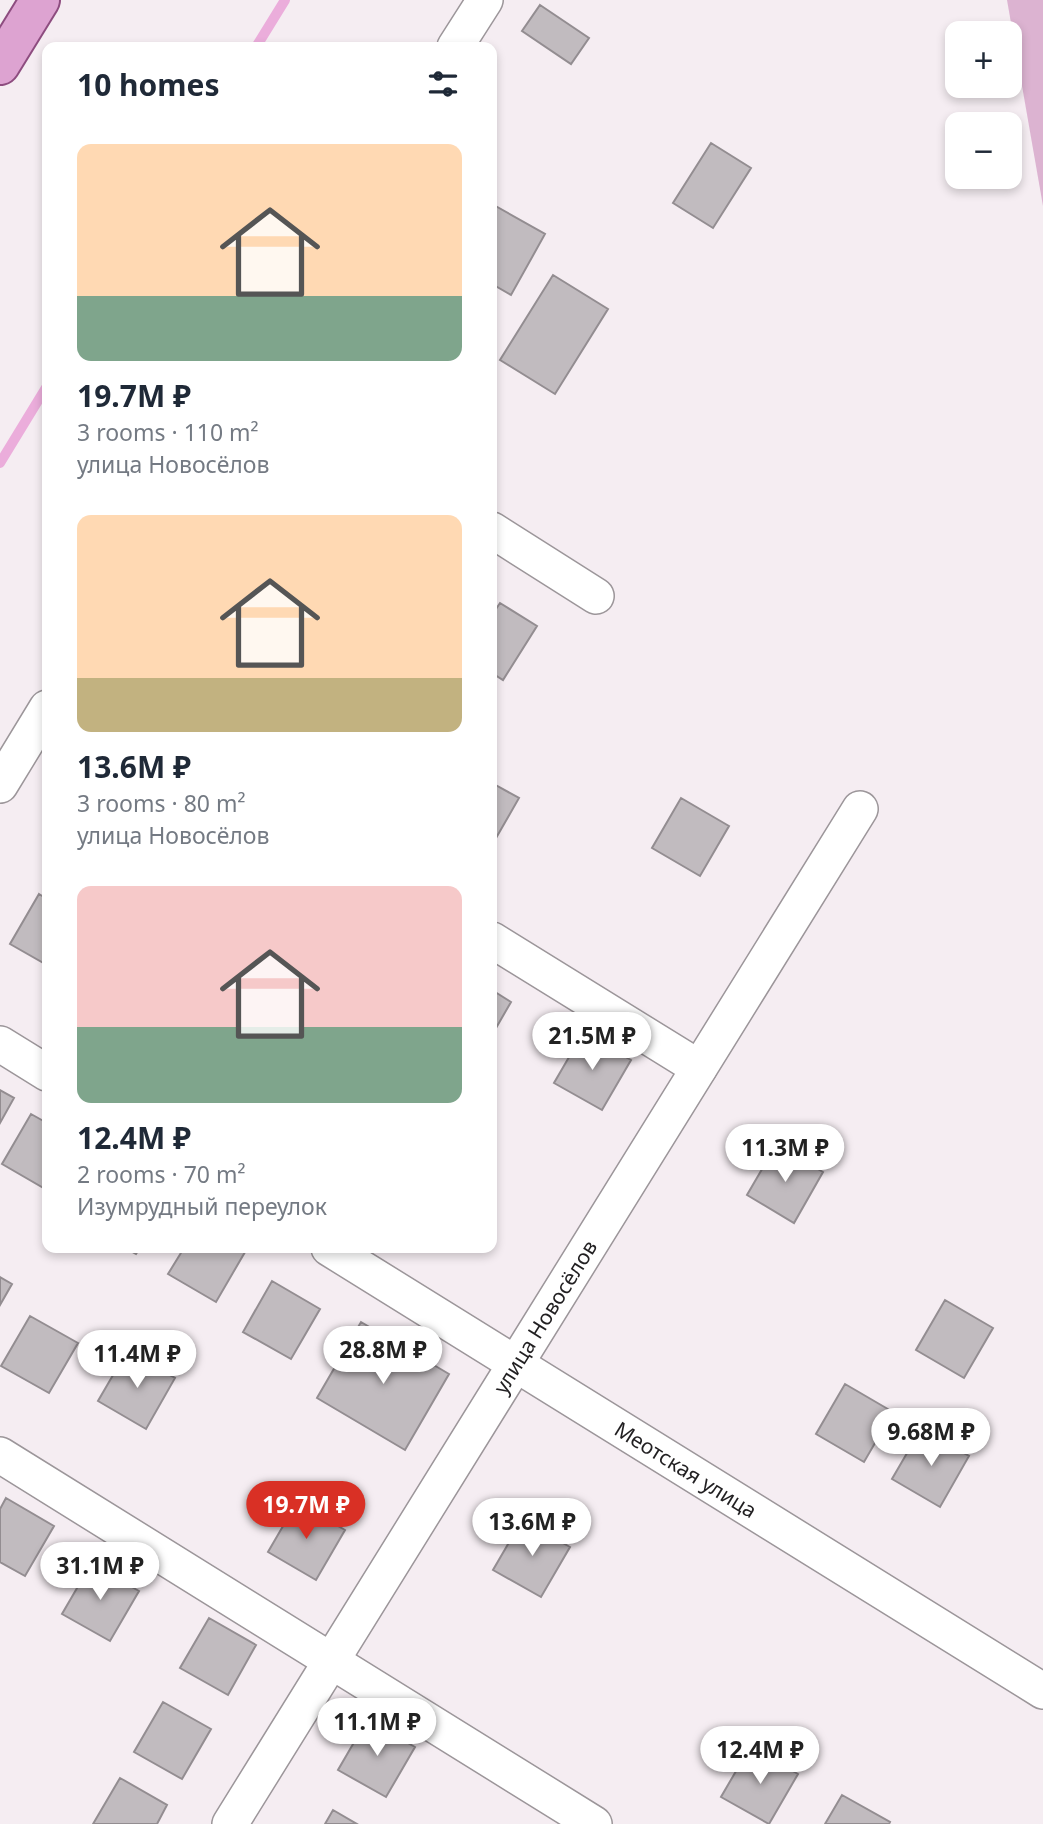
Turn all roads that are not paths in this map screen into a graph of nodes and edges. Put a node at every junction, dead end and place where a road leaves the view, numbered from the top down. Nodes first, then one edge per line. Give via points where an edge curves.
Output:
1 (40, 0) edge
2 (485, 0) edge
3 (458, 42) edge
4 (0, 65) edge
5 (497, 533) edge
6 (596, 596) dead end
7 (42, 716) edge
8 (0, 785) edge
9 (860, 809) dead end
10 (497, 943) edge
11 (0, 1044) edge
12 (699, 1068) junction
13 (42, 1070) edge
14 (337, 1253) edge
15 (516, 1364) junction
16 (0, 1455) edge
17 (331, 1661) junction
18 (1043, 1690) edge
19 (230, 1824) edge
20 (594, 1824) edge

1 - 4 main road
2 - 3 street
5 - 6 street
7 - 8 street
9 - 12 street, улица Новосёлов
10 - 12 street
11 - 13 street
12 - 15 street, улица Новосёлов
14 - 15 street, Меотская улица
15 - 17 street, улица Новосёлов
15 - 18 street, Меотская улица
16 - 17 street
17 - 19 street, улица Новосёлов
17 - 20 street

